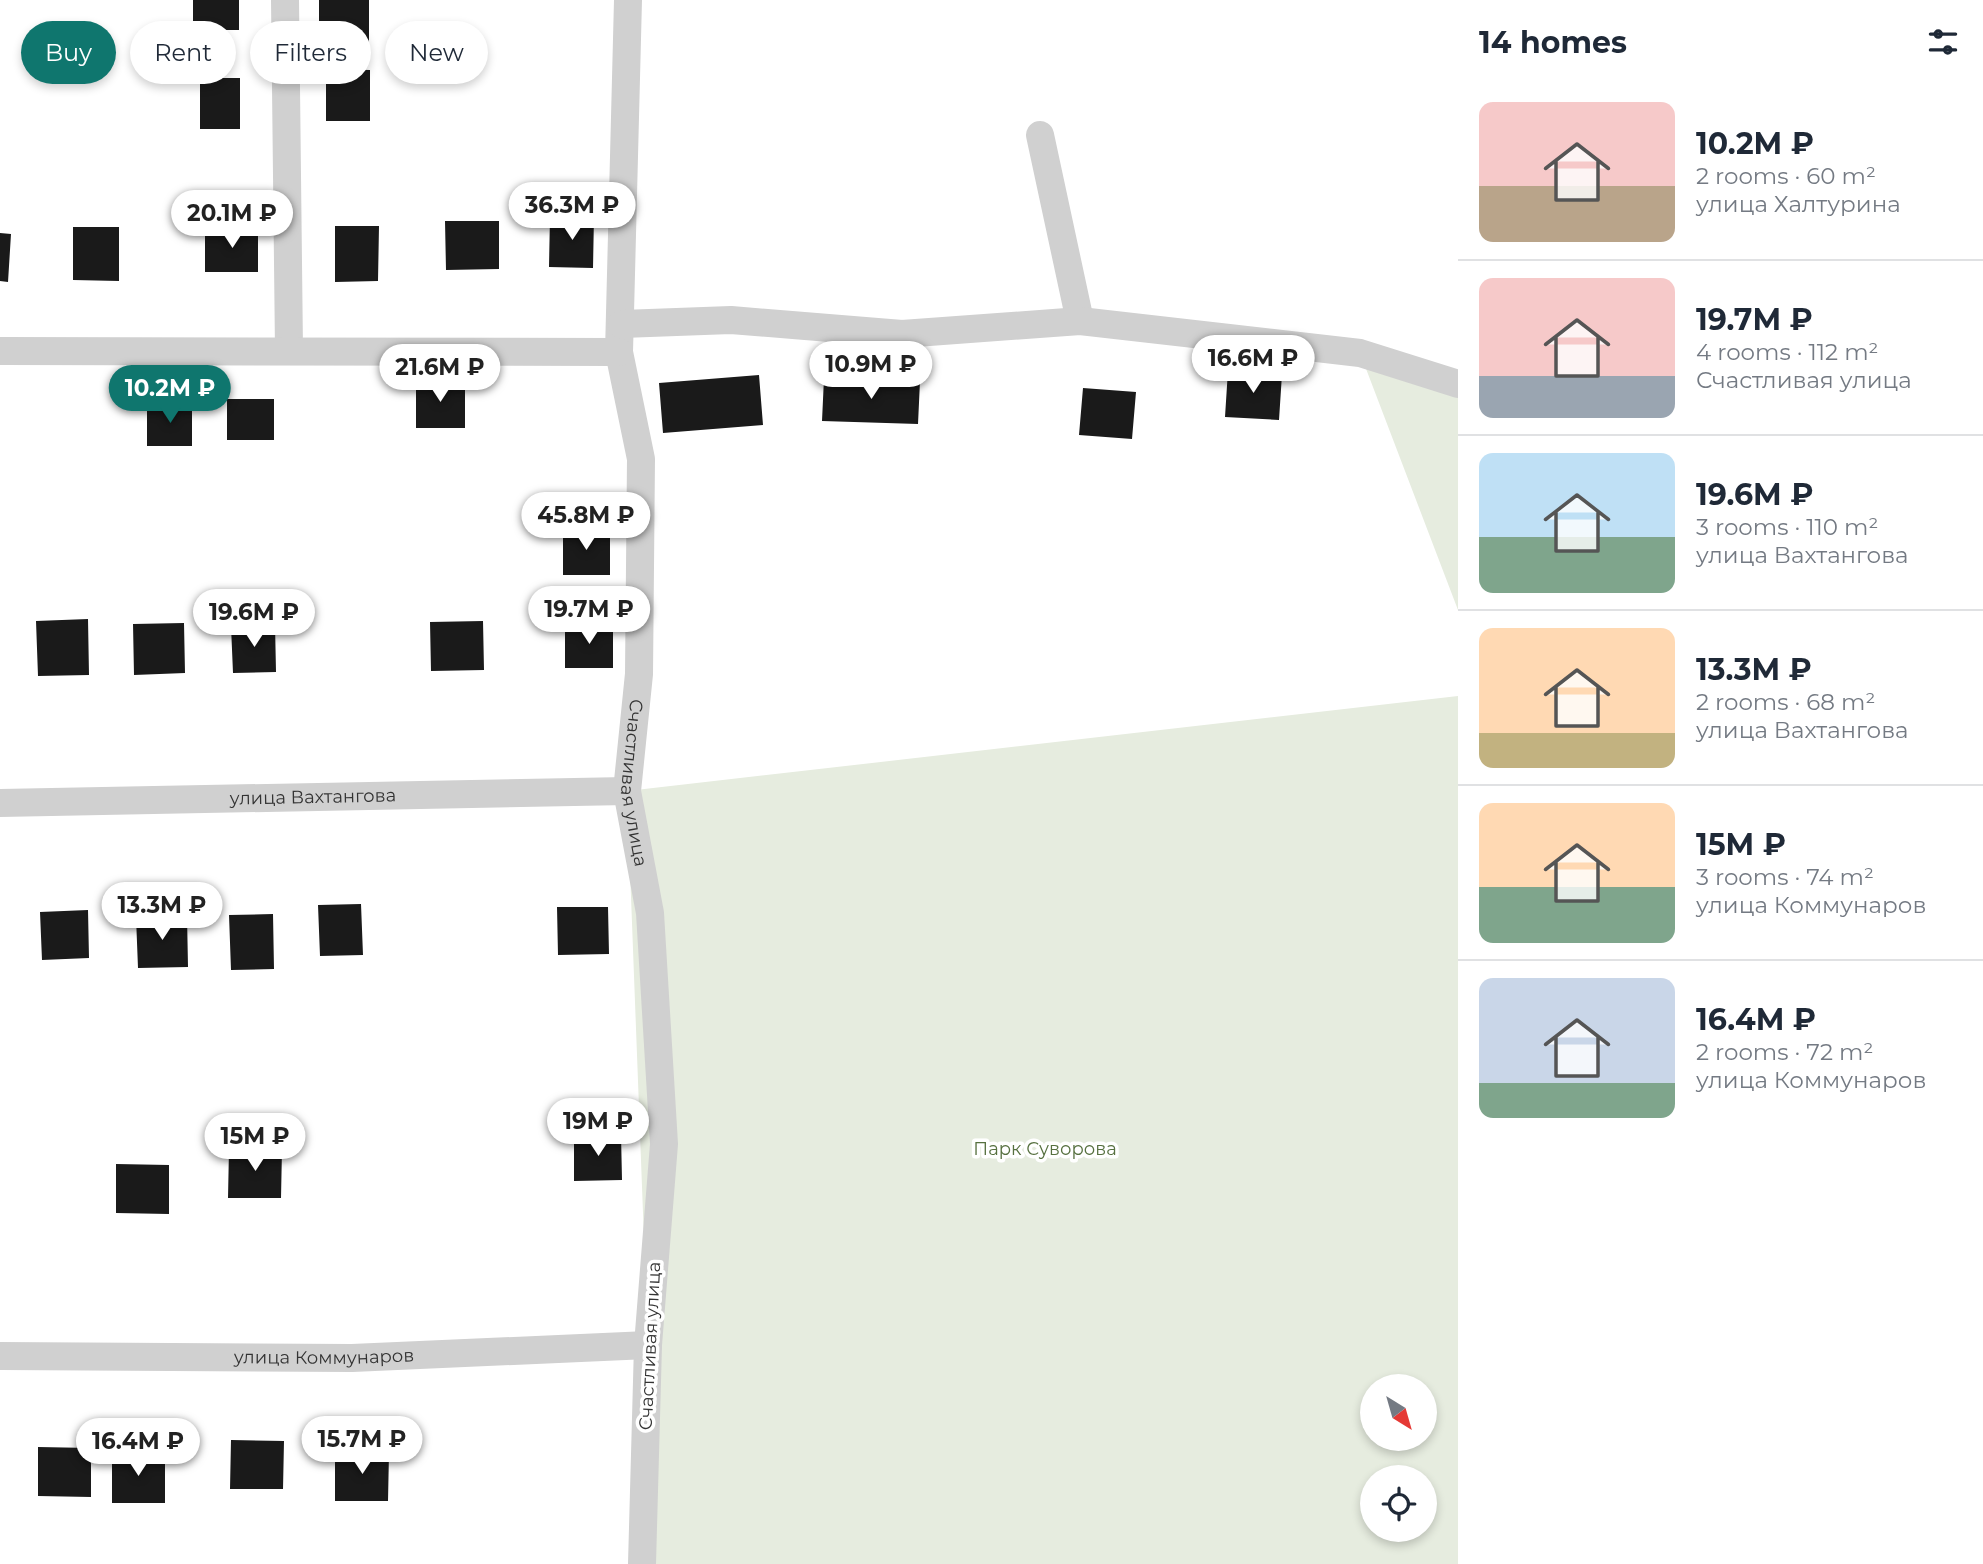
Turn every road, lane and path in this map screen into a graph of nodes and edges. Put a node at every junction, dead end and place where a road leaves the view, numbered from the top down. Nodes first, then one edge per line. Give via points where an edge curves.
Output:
1 (285, 0) edge
2 (628, 0) edge
3 (1040, 135) dead end
4 (1080, 321) junction
5 (622, 324) junction
6 (289, 350) junction
7 (0, 351) edge
8 (619, 352) junction
9 (1458, 384) edge
10 (627, 791) junction
11 (0, 803) edge
12 (648, 1345) junction
13 (0, 1356) edge
14 (642, 1564) edge

1 - 6 street
2 - 5 street, Счастливая улица
3 - 4 street
4 - 5 street via 902,334 731,320
4 - 9 street via 1360,353
5 - 8 street, Счастливая улица
6 - 7 street
6 - 8 street
8 - 10 street, Счастливая улица via 641,459 639,674
10 - 11 street, улица Вахтангова
10 - 12 street, Счастливая улица via 650,913 664,1144
12 - 13 street, улица Коммунаров via 352,1359
12 - 14 street, Счастливая улица

